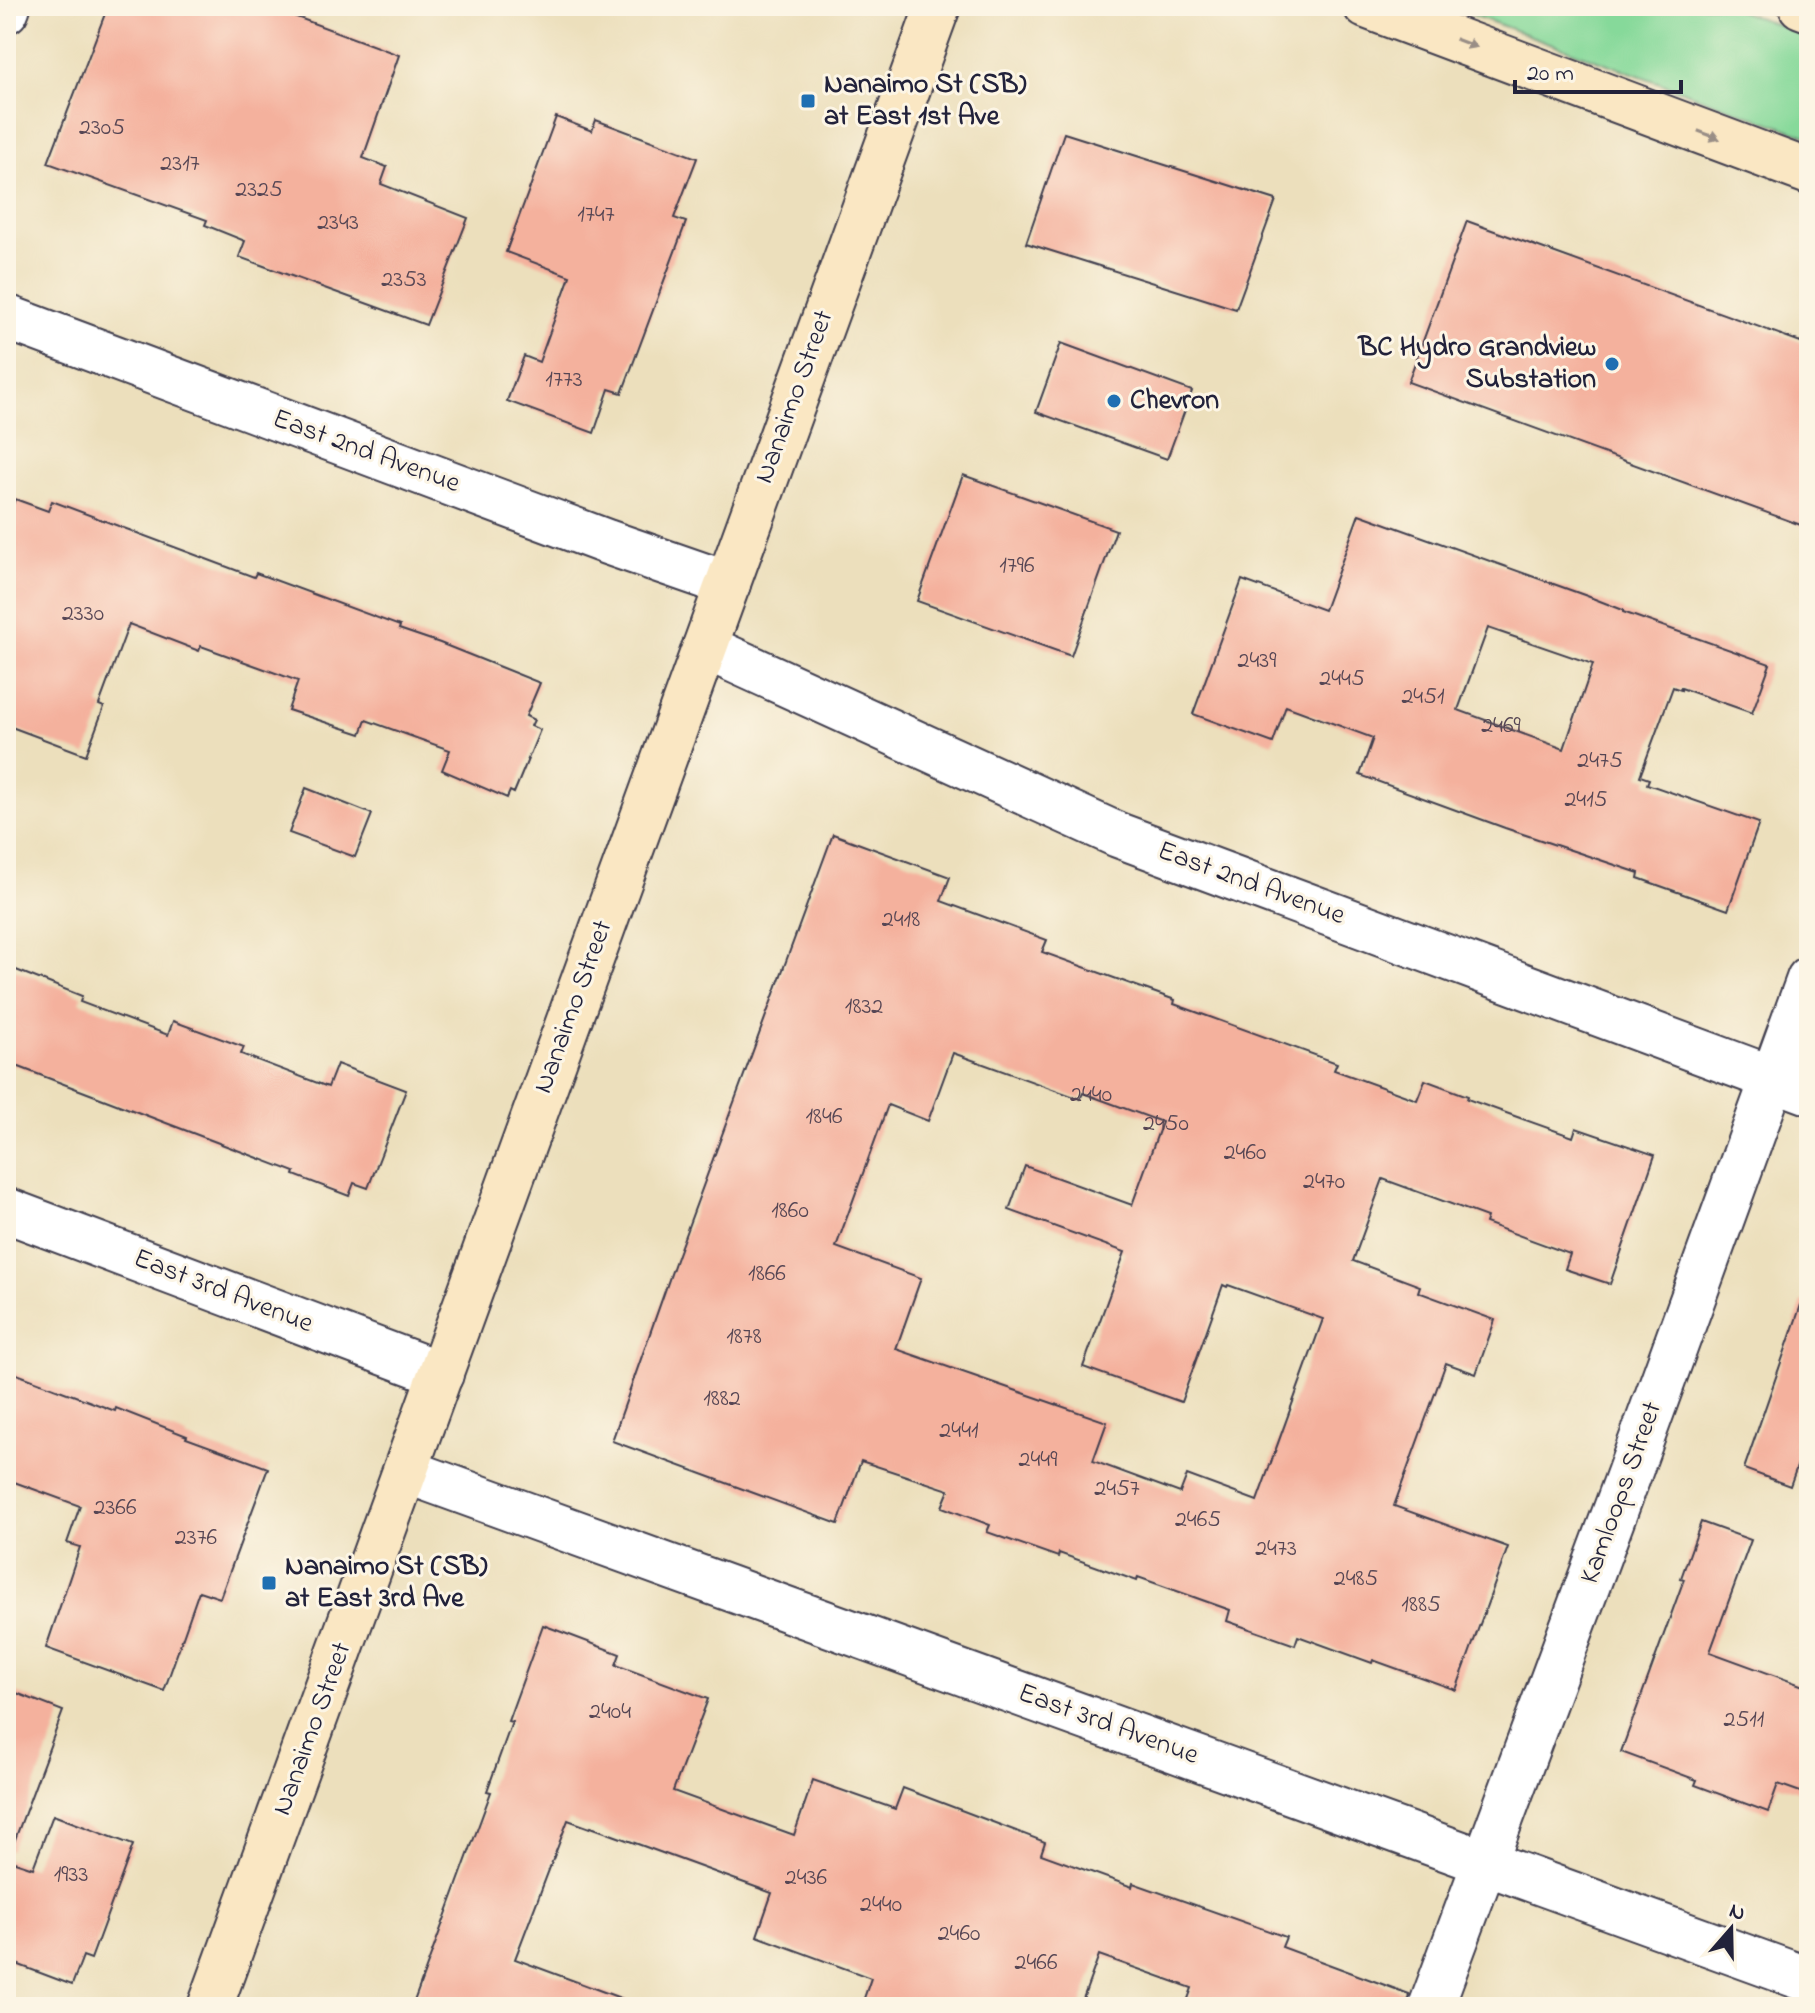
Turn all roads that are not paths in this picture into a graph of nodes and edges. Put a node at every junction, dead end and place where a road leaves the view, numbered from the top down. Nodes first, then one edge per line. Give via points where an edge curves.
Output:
1 (938, 6) edge
2 (1366, 6) edge
3 (1801, 6) edge
4 (1809, 9) edge
5 (1809, 172) edge
6 (6, 317) edge
7 (728, 584) junction
8 (705, 647) junction
9 (1809, 979) edge
10 (1791, 1086) edge
11 (6, 1210) edge
12 (441, 1374) junction
13 (406, 1471) junction
14 (1485, 1862) junction
15 (1809, 1980) edge
16 (210, 2007) edge
17 (1431, 2007) edge

1 - 7 main road, Nanaimo Street
2 -> 5 main road
3 - 4 main road
6 - 7 street, East 2nd Avenue
7 - 8 main road, Nanaimo Street
8 - 10 street, East 2nd Avenue via 1118,835
8 - 12 main road, Nanaimo Street
9 - 10 street, Kamloops Street
10 - 14 street, Kamloops Street
11 - 12 street, East 3rd Avenue
12 - 13 main road, Nanaimo Street
13 - 14 street, East 3rd Avenue
13 - 16 main road, Nanaimo Street
14 - 15 street, East 3rd Avenue
14 - 17 street, Kamloops Street

